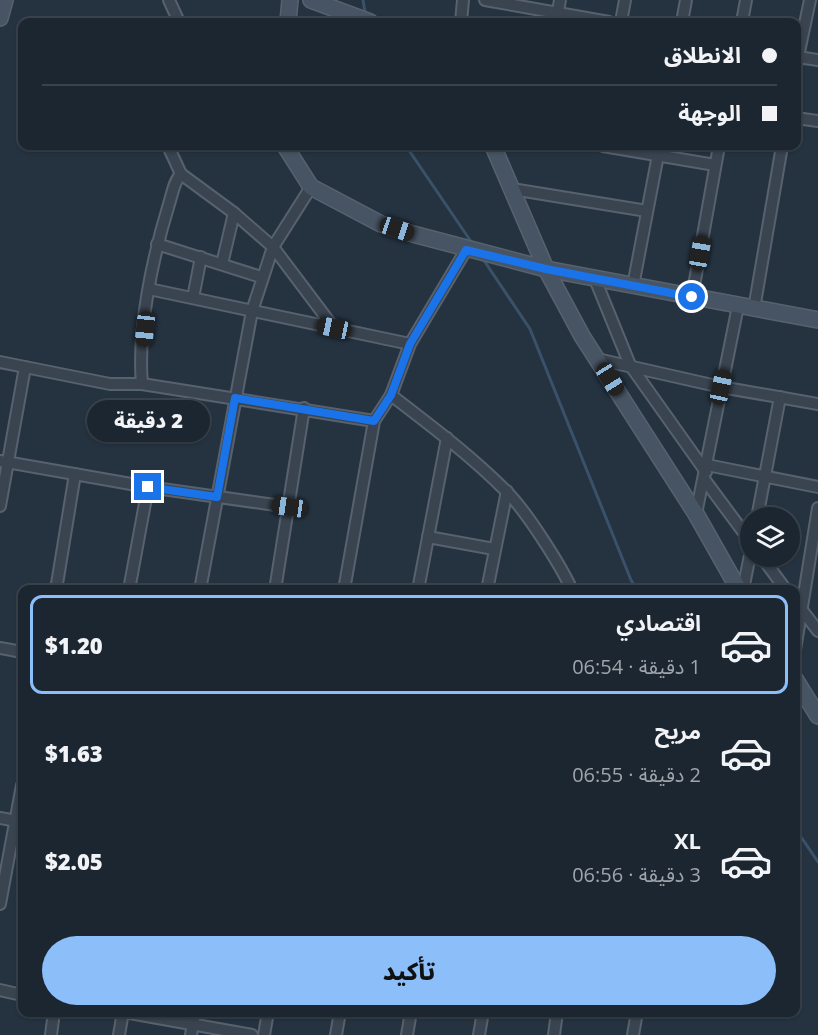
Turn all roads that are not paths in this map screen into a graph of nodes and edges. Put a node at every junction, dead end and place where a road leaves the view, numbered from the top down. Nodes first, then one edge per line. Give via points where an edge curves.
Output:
1 (5, 0) edge
2 (169, 0) edge
3 (290, 0) edge
4 (311, 0) edge
5 (463, 0) edge
6 (485, 0) edge
7 (560, 0) edge
8 (625, 0) edge
9 (686, 0) edge
10 (746, 0) edge
11 (806, 1) edge
12 (0, 18) edge
13 (177, 18) edge
14 (288, 18) edge
15 (359, 18) edge
16 (461, 18) edge
17 (557, 18) edge
18 (622, 18) edge
19 (683, 18) edge
20 (743, 18) edge
21 (801, 34) edge
22 (818, 60) edge
23 (801, 61) edge
24 (801, 119) edge
25 (818, 121) edge
26 (170, 150) edge
27 (288, 150) edge
28 (495, 150) edge
29 (627, 150) edge
30 (718, 150) edge
31 (781, 150) edge
32 (658, 155) junction
33 (715, 165) junction
34 (181, 174) junction
35 (311, 187) junction
36 (512, 189) junction
37 (647, 210) junction
38 (234, 213) junction
39 (157, 244) junction
40 (273, 247) junction
41 (466, 250) junction
42 (201, 256) junction
43 (222, 264) junction
44 (546, 269) junction
45 (261, 277) junction
46 (595, 279) junction
47 (633, 286) junction
48 (149, 289) junction
49 (692, 297) junction
50 (193, 298) junction
51 (738, 306) junction
52 (754, 309) junction
53 (252, 311) junction
54 (818, 320) edge
55 (334, 328) junction
56 (410, 344) junction
57 (597, 359) junction
58 (0, 362) edge
59 (630, 365) junction
60 (25, 367) junction
61 (142, 384) junction
62 (721, 387) junction
63 (391, 395) junction
64 (780, 397) junction
65 (235, 398) junction
66 (818, 404) edge
67 (304, 408) junction
68 (374, 421) junction
69 (447, 438) junction
70 (4, 461) edge
71 (706, 472) junction
72 (75, 474) junction
73 (764, 476) junction
74 (148, 487) junction
75 (818, 487) edge
76 (507, 491) junction
77 (217, 497) junction
78 (0, 506) edge
79 (289, 507) junction
80 (759, 507) edge
81 (818, 508) edge
82 (696, 514) junction
83 (740, 525) edge
84 (428, 537) junction
85 (494, 549) junction
86 (814, 560) edge
87 (747, 567) edge
88 (769, 567) edge
89 (564, 572) junction
90 (57, 585) edge
91 (130, 585) edge
92 (201, 585) edge
93 (276, 585) edge
94 (345, 585) edge
95 (419, 585) edge
96 (488, 585) edge
97 (561, 585) edge
98 (570, 585) edge
99 (738, 585) edge
100 (742, 585) edge
101 (782, 585) edge
102 (800, 599) edge
103 (800, 608) edge
104 (818, 631) edge
105 (0, 648) edge
106 (18, 651) edge
107 (800, 687) edge
108 (818, 716) edge
109 (0, 818) edge
110 (18, 821) edge
111 (18, 825) edge
112 (0, 904) edge
113 (0, 990) edge
114 (18, 994) edge
115 (53, 1017) edge
116 (123, 1017) edge
117 (143, 1017) edge
118 (267, 1017) edge
119 (339, 1017) edge
120 (410, 1017) edge
121 (482, 1017) edge
122 (556, 1017) edge
123 (637, 1017) edge
124 (192, 1030) edge
125 (51, 1035) edge
126 (119, 1035) edge
127 (252, 1035) edge
128 (264, 1035) edge
129 (336, 1035) edge
130 (407, 1035) edge
131 (479, 1035) edge
132 (554, 1035) edge
133 (633, 1035) edge

1 - 12 street
2 - 13 street
3 - 14 street
4 - 15 street
5 - 16 street
6 - 17 street
7 - 17 street
8 - 18 street
9 - 19 street
10 - 20 street
11 - 21 street
22 - 23 street
24 - 25 street
26 - 34 street
27 - 35 street
28 - 36 street
29 - 32 street
30 - 33 street
31 - 52 street
32 - 33 street
32 - 37 street
33 - 49 street
34 - 38 street
34 - 39 street
35 - 40 street
35 - 41 street via 381,224
36 - 37 street
36 - 44 street
37 - 47 street
38 - 40 street
38 - 43 street
39 - 42 street
39 - 48 street
40 - 45 street
40 - 55 street
41 - 44 street
41 - 56 street
42 - 43 street
42 - 50 street
43 - 45 street
44 - 46 street
44 - 57 street
45 - 53 street
46 - 47 street
46 - 59 street
47 - 49 street
48 - 50 street
48 - 61 street
49 - 51 street
50 - 53 street
51 - 52 street
51 - 62 street
52 - 54 street
53 - 55 street
53 - 65 street
55 - 56 street
56 - 63 street
57 - 59 street
57 - 82 street
58 - 60 street
59 - 62 street
59 - 71 street
60 - 61 street via 110,384
60 - 70 street
61 - 65 street
62 - 64 street
62 - 71 street
63 - 68 street
63 - 69 street
64 - 66 street
64 - 73 street
65 - 67 street
65 - 77 street
67 - 68 street
67 - 79 street
68 - 94 street
69 - 76 street
69 - 84 street
70 - 72 street
70 - 78 street
71 - 73 street
71 - 82 street
71 - 83 street
72 - 74 street
72 - 90 street
73 - 75 street
73 - 80 street
74 - 77 street
74 - 91 street
76 - 85 street
76 - 89 street
77 - 79 street
77 - 92 street
79 - 93 street
81 - 86 street
82 - 99 street
84 - 85 street
84 - 95 street
85 - 96 street
86 - 102 street
87 - 100 street
88 - 101 street
89 - 97 street
89 - 98 street
103 - 104 street
105 - 106 street
107 - 108 street
109 - 110 street
111 - 112 street
113 - 114 street
115 - 125 street
116 - 126 street
117 - 124 street
118 - 128 street
119 - 129 street
120 - 130 street
121 - 131 street
122 - 132 street
123 - 133 street
124 - 127 street

